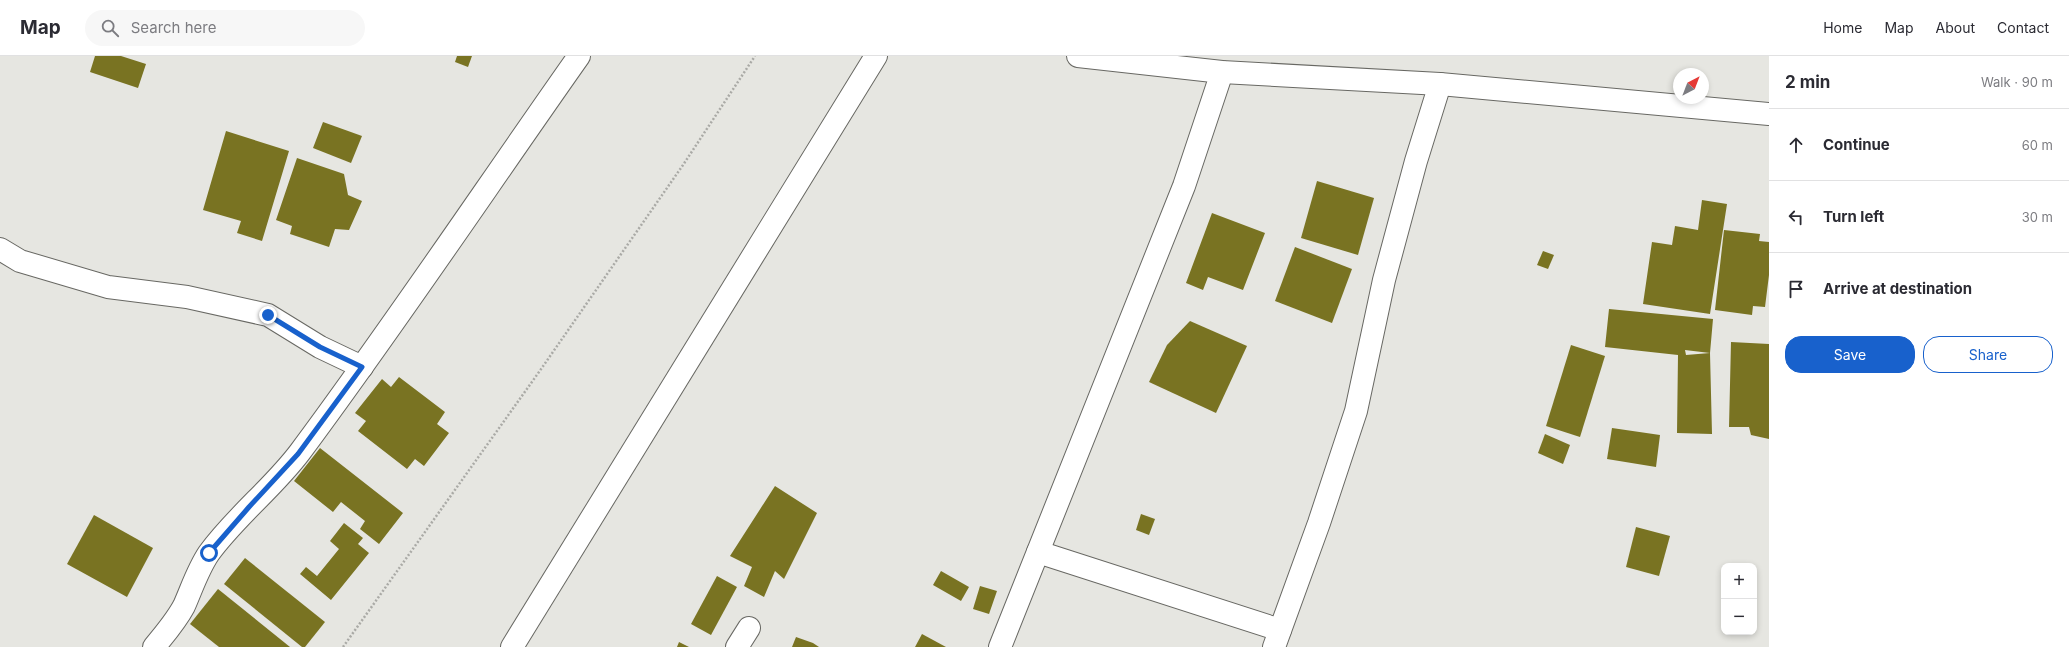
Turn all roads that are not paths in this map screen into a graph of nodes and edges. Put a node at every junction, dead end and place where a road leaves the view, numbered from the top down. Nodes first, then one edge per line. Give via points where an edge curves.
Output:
1 (579, 56) edge
2 (876, 56) edge
3 (1078, 56) edge
4 (1222, 72) junction
5 (1440, 84) junction
6 (1769, 114) edge
7 (0, 249) edge
8 (362, 367) junction
9 (1038, 552) junction
10 (749, 628) dead end
11 (1277, 639) edge
12 (154, 647) edge
13 (512, 647) edge
14 (737, 647) edge
15 (1000, 647) edge

1 - 8 street
2 - 13 street
3 - 4 street
4 - 5 street
4 - 9 street via 1184,186
5 - 6 street
5 - 11 street via 1386,272 1356,411
7 - 8 street via 20,261 108,287 187,297 268,315 320,347
8 - 12 street via 298,454 209,553 192,583 184,605
9 - 11 street
9 - 15 street
10 - 14 street

